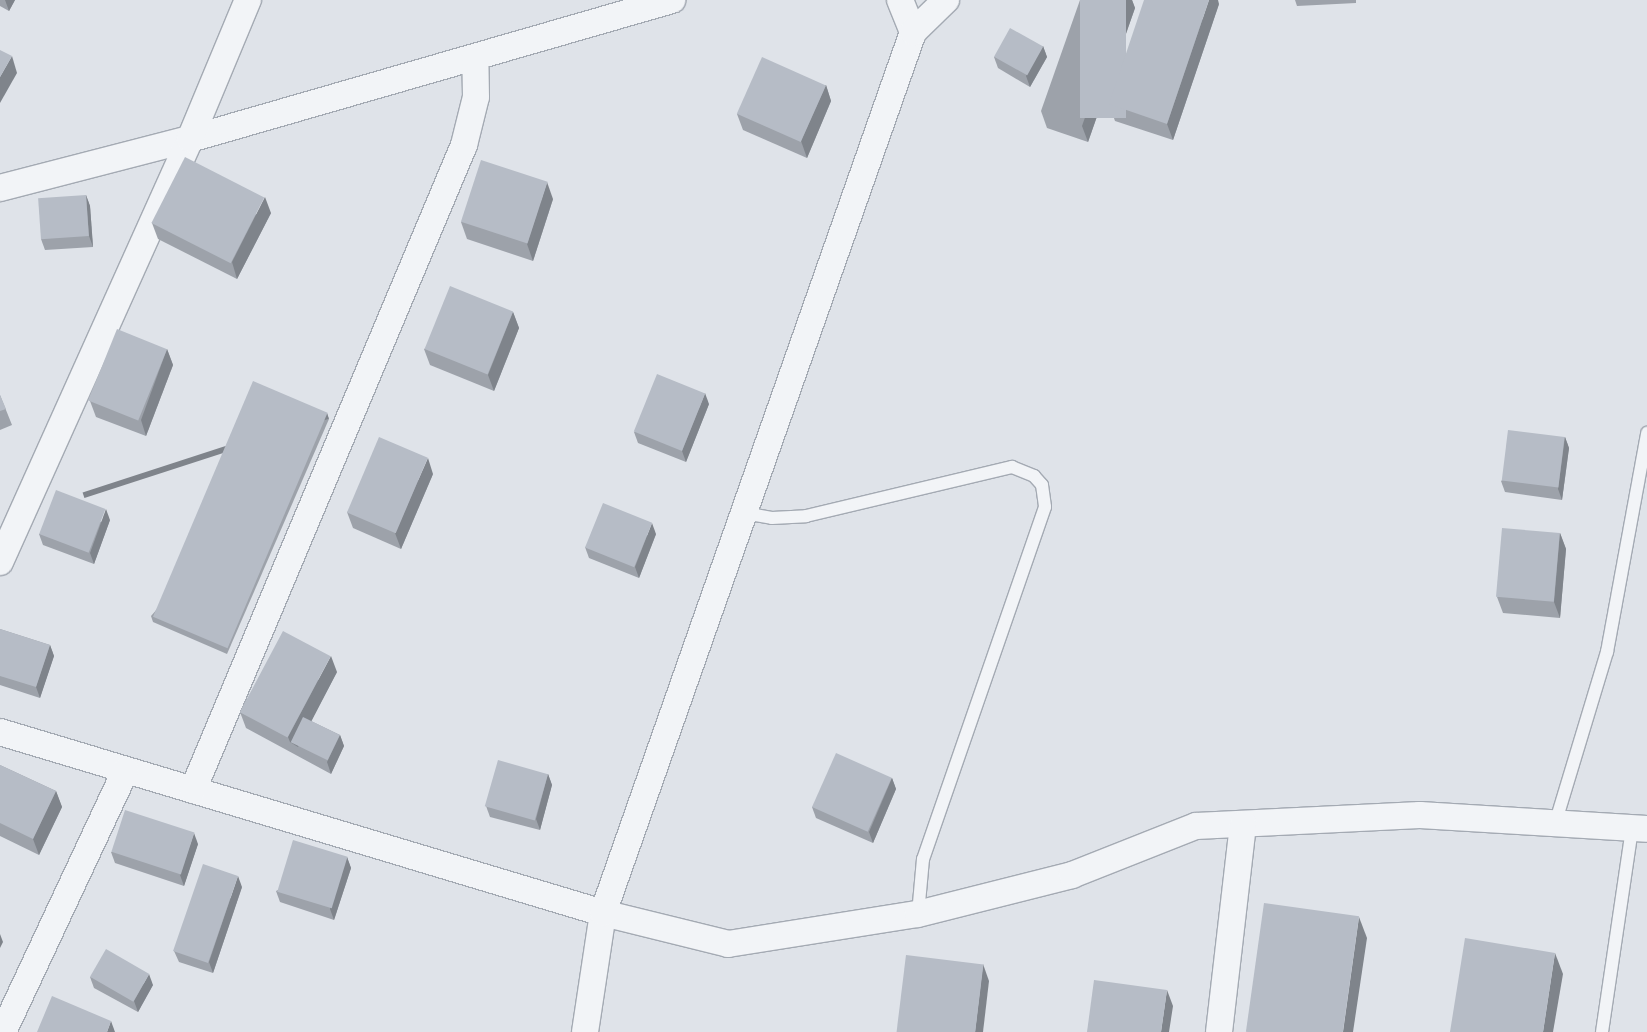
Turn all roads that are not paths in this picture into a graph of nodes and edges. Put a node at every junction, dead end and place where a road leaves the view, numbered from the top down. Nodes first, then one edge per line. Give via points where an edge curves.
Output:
1 (248, 0) edge
2 (672, 0) edge
3 (900, 0) edge
4 (946, 0) edge
5 (913, 32) junction
6 (475, 58) junction
7 (190, 138) junction
8 (0, 188) edge
9 (1647, 433) edge
10 (744, 513) junction
11 (0, 562) edge
12 (0, 732) edge
13 (126, 770) junction
14 (193, 790) junction
15 (1243, 824) junction
16 (1556, 824) junction
17 (1640, 829) edge
18 (603, 913) junction
19 (918, 914) junction
20 (3, 1032) edge
21 (585, 1032) edge
22 (1219, 1032) edge
23 (1602, 1032) edge

1 - 7 street
2 - 6 street
3 - 5 street
4 - 5 street
5 - 10 street
6 - 7 street
6 - 14 street via 476,97 464,145
7 - 8 street
7 - 11 street
9 - 16 lane via 1607,652
10 - 18 street
10 - 19 lane via 772,518 806,516 1012,467 1034,476 1042,485 1045,507 923,859
12 - 13 street
13 - 14 street
13 - 20 street
14 - 18 street
15 - 16 street via 1420,816
15 - 19 street via 1196,826 1072,875
15 - 22 street
16 - 17 street
17 - 23 lane
18 - 19 street via 728,944
18 - 21 street

